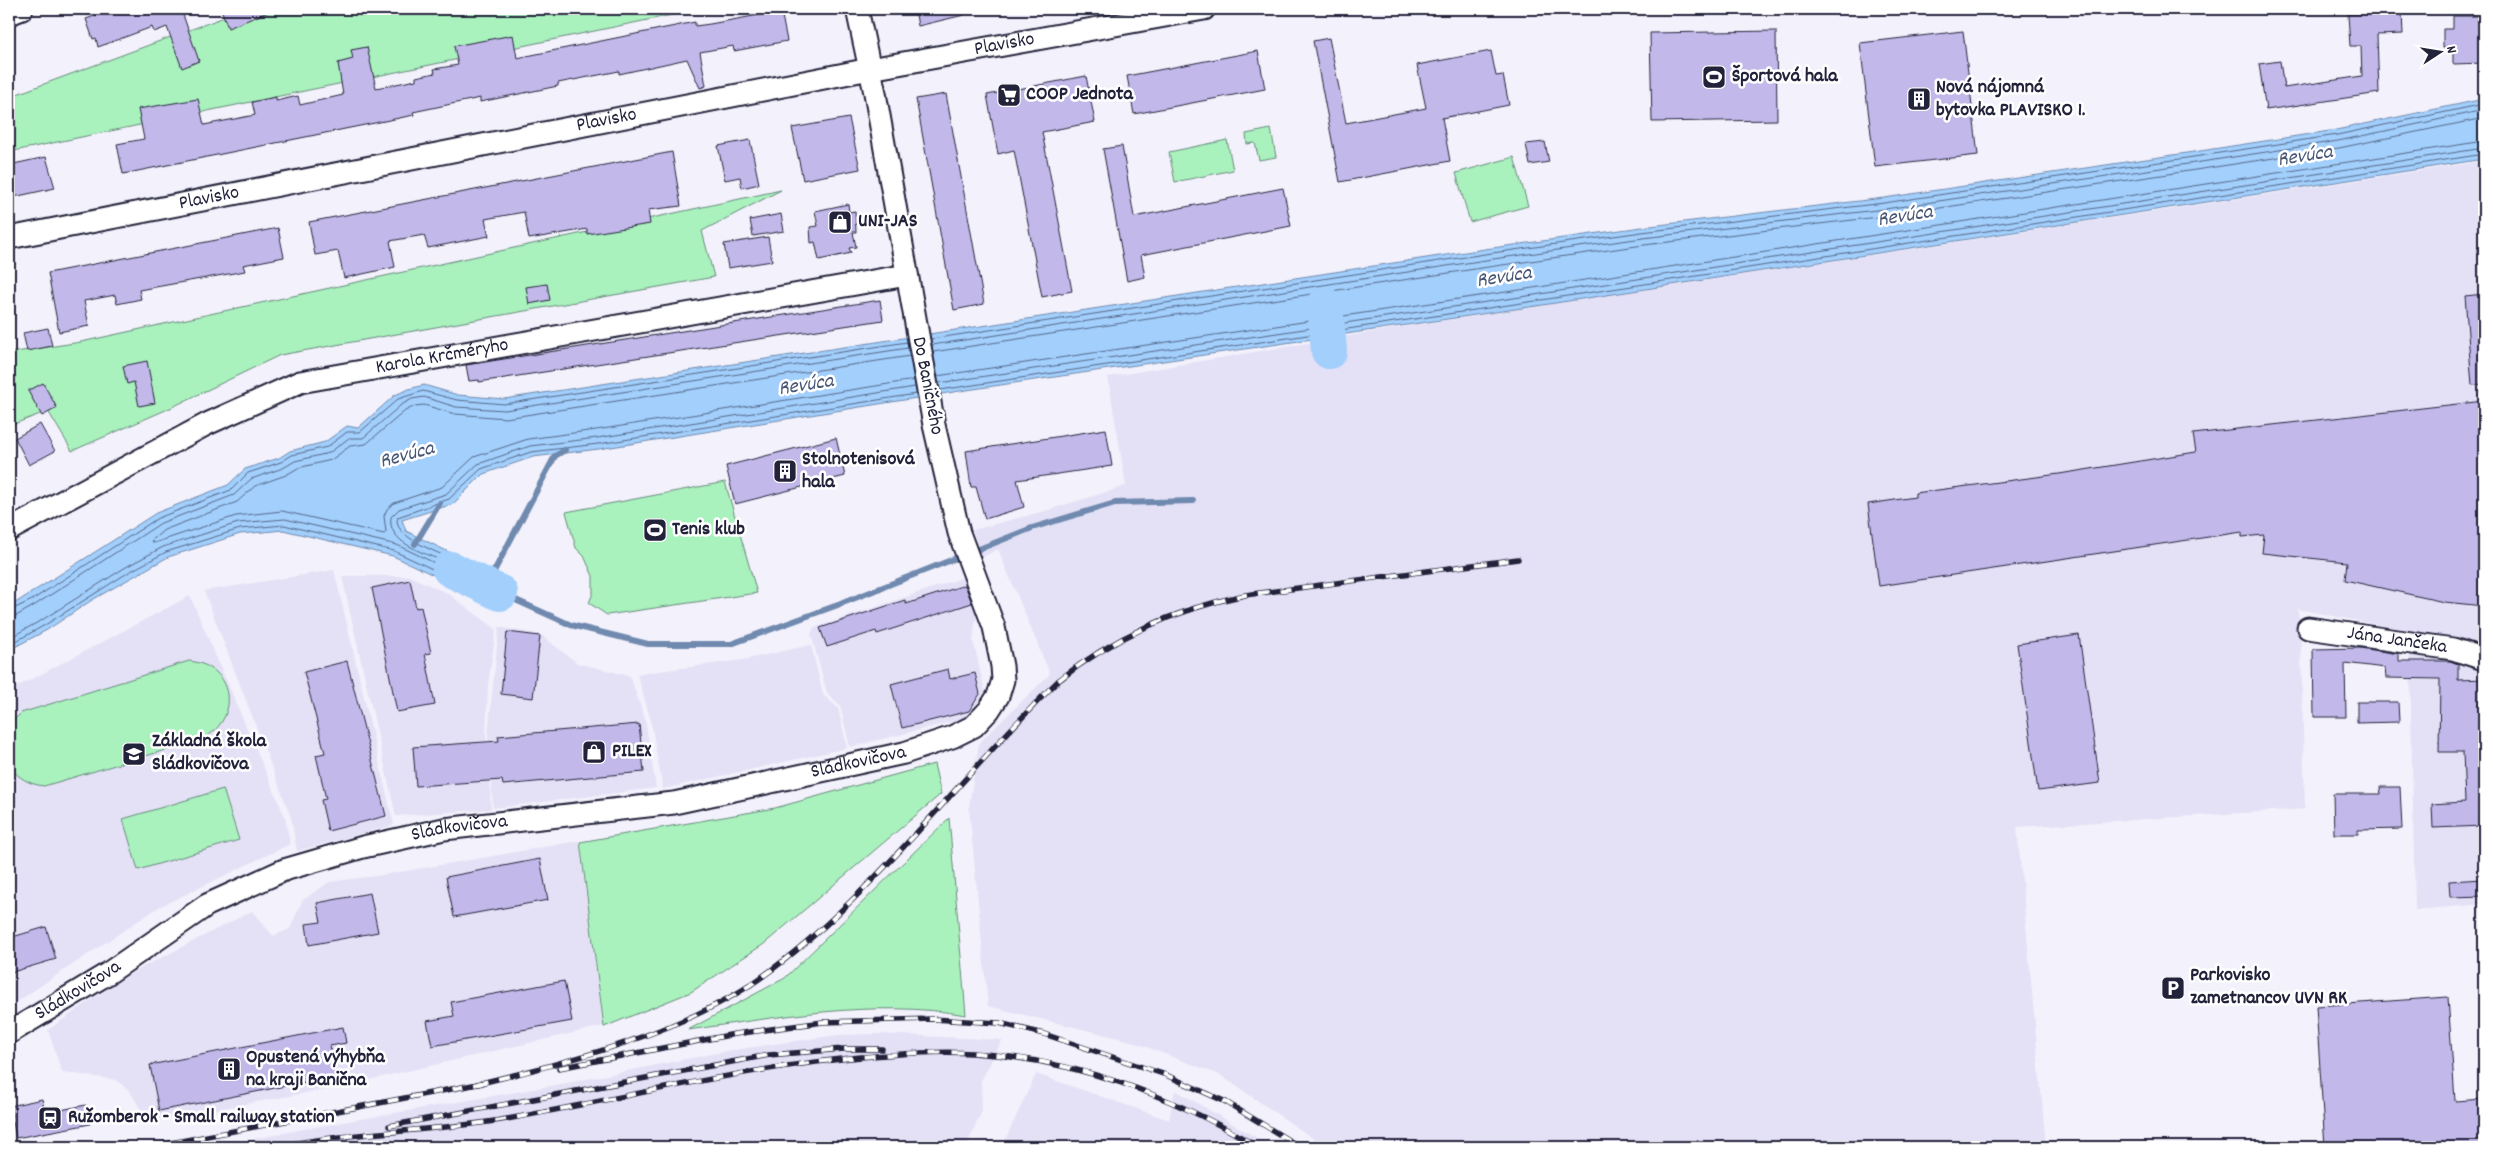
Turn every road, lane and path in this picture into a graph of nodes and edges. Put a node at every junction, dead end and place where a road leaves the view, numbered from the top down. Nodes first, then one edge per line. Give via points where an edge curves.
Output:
1 (22, 9) edge
2 (857, 9) edge
3 (1204, 9) edge
4 (9, 14) edge
5 (870, 69) junction
6 (9, 238) edge
7 (907, 275) junction
8 (9, 530) edge
9 (2308, 628) dead end
10 (2484, 659) edge
11 (952, 737) joint
12 (9, 1033) edge

1 - 4 street
2 - 5 street, Do Baničného
3 - 5 street, Plavisko
5 - 6 street, Plavisko
5 - 7 street, Do Baničného
7 - 8 street, Karola Krčméryho via 300,382 208,424
7 - 11 street, Do Baničného via 960,533 994,627 1002,666 1003,680 989,710 974,726
9 - 10 street, Jána Jančeka via 2453,649
11 - 12 street, Sládkovičova via 904,753 674,803 444,829 363,847 284,870 207,904 107,974

